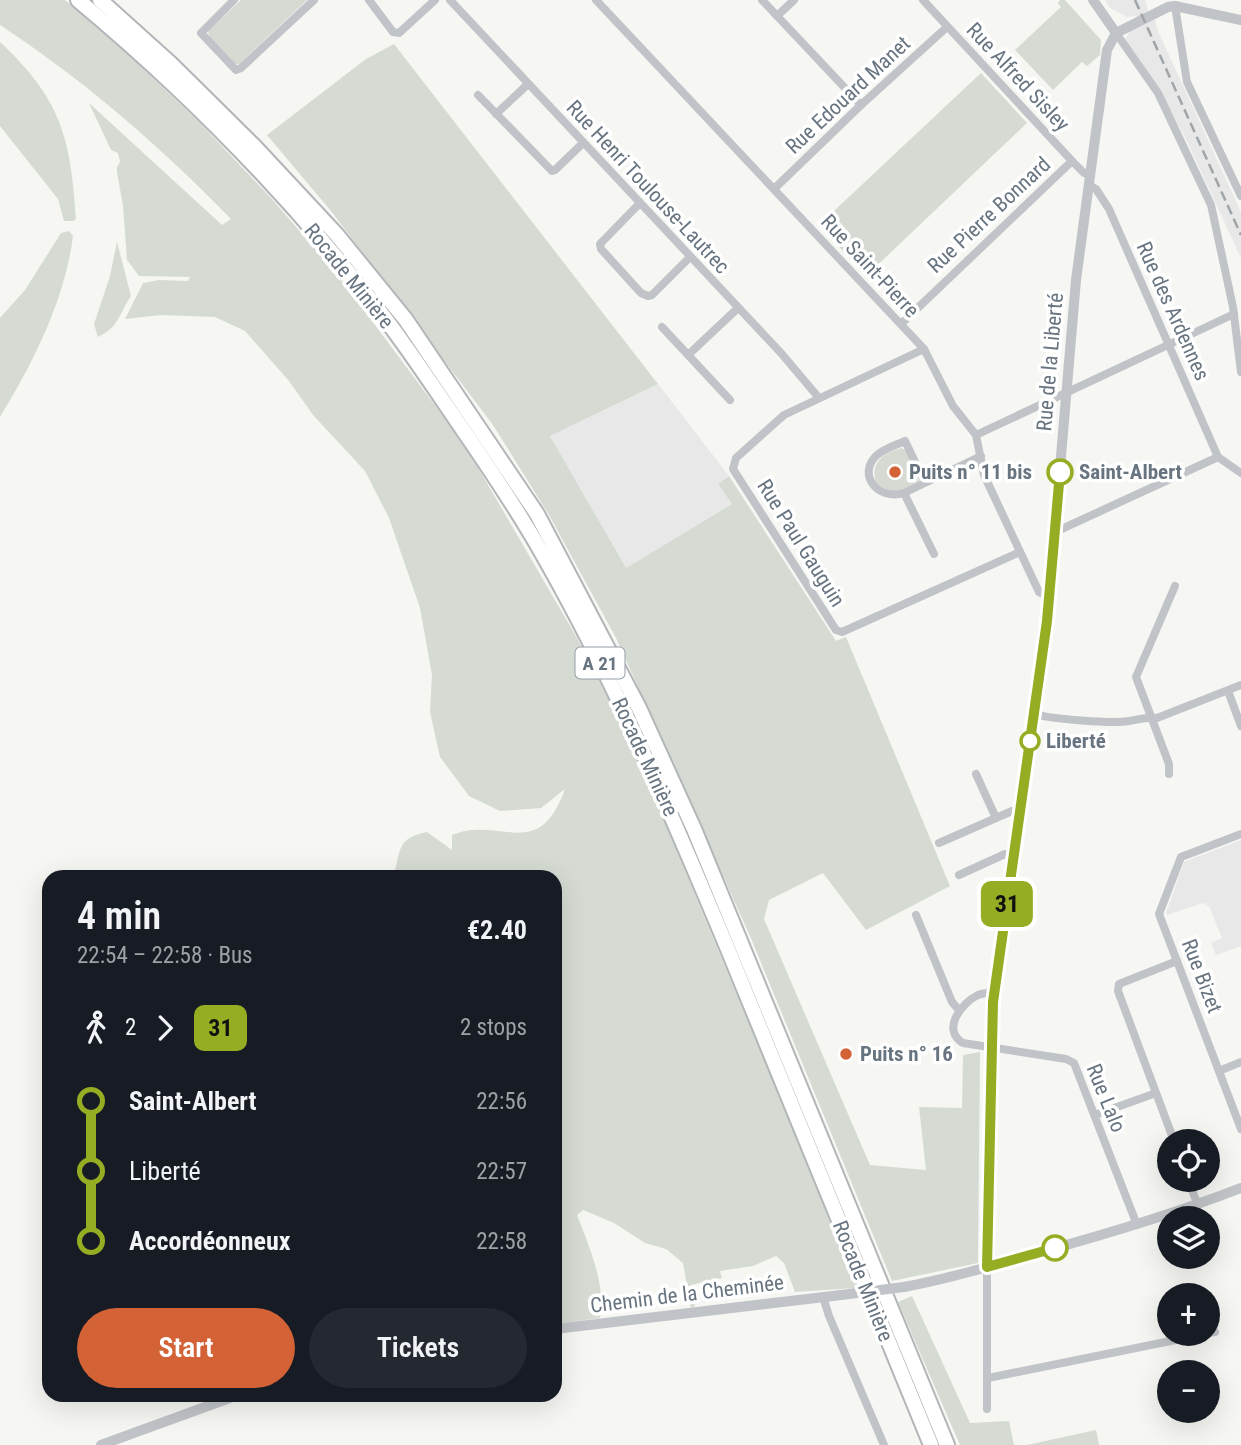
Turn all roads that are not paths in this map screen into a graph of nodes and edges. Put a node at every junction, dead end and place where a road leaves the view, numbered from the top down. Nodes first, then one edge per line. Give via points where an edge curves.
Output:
1 (78, 0) edge
2 (100, 0) edge
3 (234, 0) edge
4 (314, 0) edge
5 (369, 0) edge
6 (435, 0) edge
7 (450, 0) edge
8 (596, 0) edge
9 (762, 0) edge
10 (794, 0) edge
11 (923, 0) edge
12 (1093, 0) edge
13 (1175, 3) edge
14 (777, 16) junction
15 (1241, 20) edge
16 (947, 27) junction
17 (1116, 33) junction
18 (528, 83) junction
19 (478, 95) dead end
20 (861, 105) junction
21 (495, 114) junction
22 (583, 143) junction
23 (1072, 161) junction
24 (1089, 180) junction
25 (774, 189) junction
26 (1241, 196) edge
27 (640, 203) junction
28 (690, 257) junction
29 (738, 308) junction
30 (1234, 314) junction
31 (901, 324) junction
32 (662, 327) dead end
33 (1169, 344) junction
34 (925, 349) junction
35 (688, 355) junction
36 (1241, 372) edge
37 (1066, 392) junction
38 (819, 398) junction
39 (730, 400) dead end
40 (976, 435) junction
41 (981, 456) junction
42 (1218, 457) junction
43 (1241, 472) edge
44 (925, 483) junction
45 (904, 493) junction
46 (1055, 532) junction
47 (1020, 552) junction
48 (934, 554) dead end
49 (1175, 586) dead end
50 (1050, 597) junction
51 (1241, 685) edge
52 (1228, 691) junction
53 (1034, 714) junction
54 (1151, 717) junction
55 (1241, 726) edge
56 (976, 774) dead end
57 (1169, 774) dead end
58 (1020, 811) junction
59 (996, 818) junction
60 (1241, 834) edge
61 (939, 844) dead end
62 (1014, 854) junction
63 (960, 875) dead end
64 (916, 915) dead end
65 (1177, 961) junction
66 (995, 992) junction
67 (959, 1010) junction
68 (991, 1047) junction
69 (1241, 1062) edge
70 (1219, 1071) junction
71 (1156, 1093) junction
72 (1095, 1115) junction
73 (1170, 1129) edge
74 (1241, 1129) edge
75 (1241, 1188) edge
76 (1193, 1192) edge
77 (1198, 1205) junction
78 (1137, 1225) junction
79 (987, 1267) junction
80 (823, 1297) junction
81 (562, 1328) edge
82 (1157, 1344) edge
83 (988, 1378) junction
84 (219, 1402) edge
85 (987, 1409) dead end
86 (101, 1445) edge
87 (884, 1445) edge
88 (931, 1445) edge
89 (947, 1445) edge

1 - 88 highway, Rocade Minière / A 21 via 214,125 360,286 472,442 538,546 620,703 678,828
2 - 89 highway, Rocade Minière / A 21 via 172,64 337,235 406,320 537,514 639,708 694,829
3 - 4 street via 201,33 236,70
5 - 6 street via 393,32 399,33
7 - 18 street, Rue Henri Toulouse-Lautrec
8 - 25 street, Rue Saint-Pierre
9 - 14 street
10 - 14 street
11 - 16 street, Rue Alfred Sisley
12 - 17 street
13 - 15 street
13 - 17 street
13 - 26 street via 1187,82
14 - 20 street
16 - 20 street, Rue Edouard Manet
16 - 23 street, Rue Alfred Sisley
17 - 24 street, Rue de la Liberté via 1107,50
17 - 30 street via 1158,93 1211,205
18 - 21 street
18 - 22 street, Rue Henri Toulouse-Lautrec
19 - 21 street
20 - 25 street, Rue Edouard Manet
21 - 22 street via 549,169 555,170
22 - 27 street, Rue Henri Toulouse-Lautrec
23 - 24 street, Rue Alfred Sisley
23 - 31 street, Rue Pierre Bonnard
24 - 33 street, Rue des Ardennes via 1109,209
24 - 37 street, Rue de la Liberté
25 - 31 street, Rue Saint-Pierre
27 - 28 street, Rue Henri Toulouse-Lautrec
27 - 28 street via 600,244 641,293 652,295
28 - 29 street, Rue Henri Toulouse-Lautrec
29 - 35 street
29 - 38 street, Rue Henri Toulouse-Lautrec
30 - 33 street
30 - 36 street
31 - 34 street, Rue Saint-Pierre
32 - 35 street
33 - 37 street
33 - 42 street, Rue des Ardennes
34 - 38 street
34 - 40 street, Rue Saint-Pierre via 953,406
35 - 39 street
37 - 40 street
37 - 46 street, Rue de la Liberté
38 - 47 street, Rue Paul Gauguin via 784,415 736,458 733,469 836,630 842,632
40 - 41 street, Rue Saint-Pierre
41 - 44 street
41 - 47 street, Rue Saint-Pierre via 984,475
42 - 43 street
42 - 46 street
44 - 45 street
44 - 45 street via 905,441 877,455 869,472 876,489 890,496
45 - 48 street
46 - 50 street, Rue de la Liberté
47 - 50 street, Rue Saint-Pierre via 1039,592
49 - 54 street via 1136,673
50 - 53 street, Rue de la Liberté
51 - 52 street
52 - 54 street
52 - 55 street
53 - 54 street via 1128,721
53 - 58 street, Rue de la Liberté
54 - 57 street via 1170,764
56 - 59 street
58 - 59 street
58 - 62 street, Rue de la Liberté
59 - 61 street
60 - 65 street, Rue Bizet via 1181,858 1159,914
62 - 63 street
62 - 66 street, Rue de la Liberté
64 - 67 street
65 - 70 street, Rue Bizet
65 - 71 street via 1119,984 1118,990
66 - 67 street via 979,994
66 - 68 street, Rue de la Liberté
67 - 68 street via 953,1031 956,1039
68 - 72 street, Rue Lalo via 1070,1060
68 - 79 street, Rue de la Liberté
69 - 70 street
70 - 74 street, Rue Bizet
71 - 72 street
71 - 73 street
72 - 78 street, Rue Lalo
75 - 77 street, Chemin de la Cheminée
76 - 77 street
77 - 78 street, Chemin de la Cheminée
78 - 79 street, Chemin de la Cheminée
79 - 80 street, Chemin de la Cheminée, bridge via 914,1285
79 - 83 street, Rue de la Liberté
80 - 81 street, Chemin de la Cheminée
80 - 87 street
82 - 83 street
83 - 85 street, Rue de la Liberté
84 - 86 street

